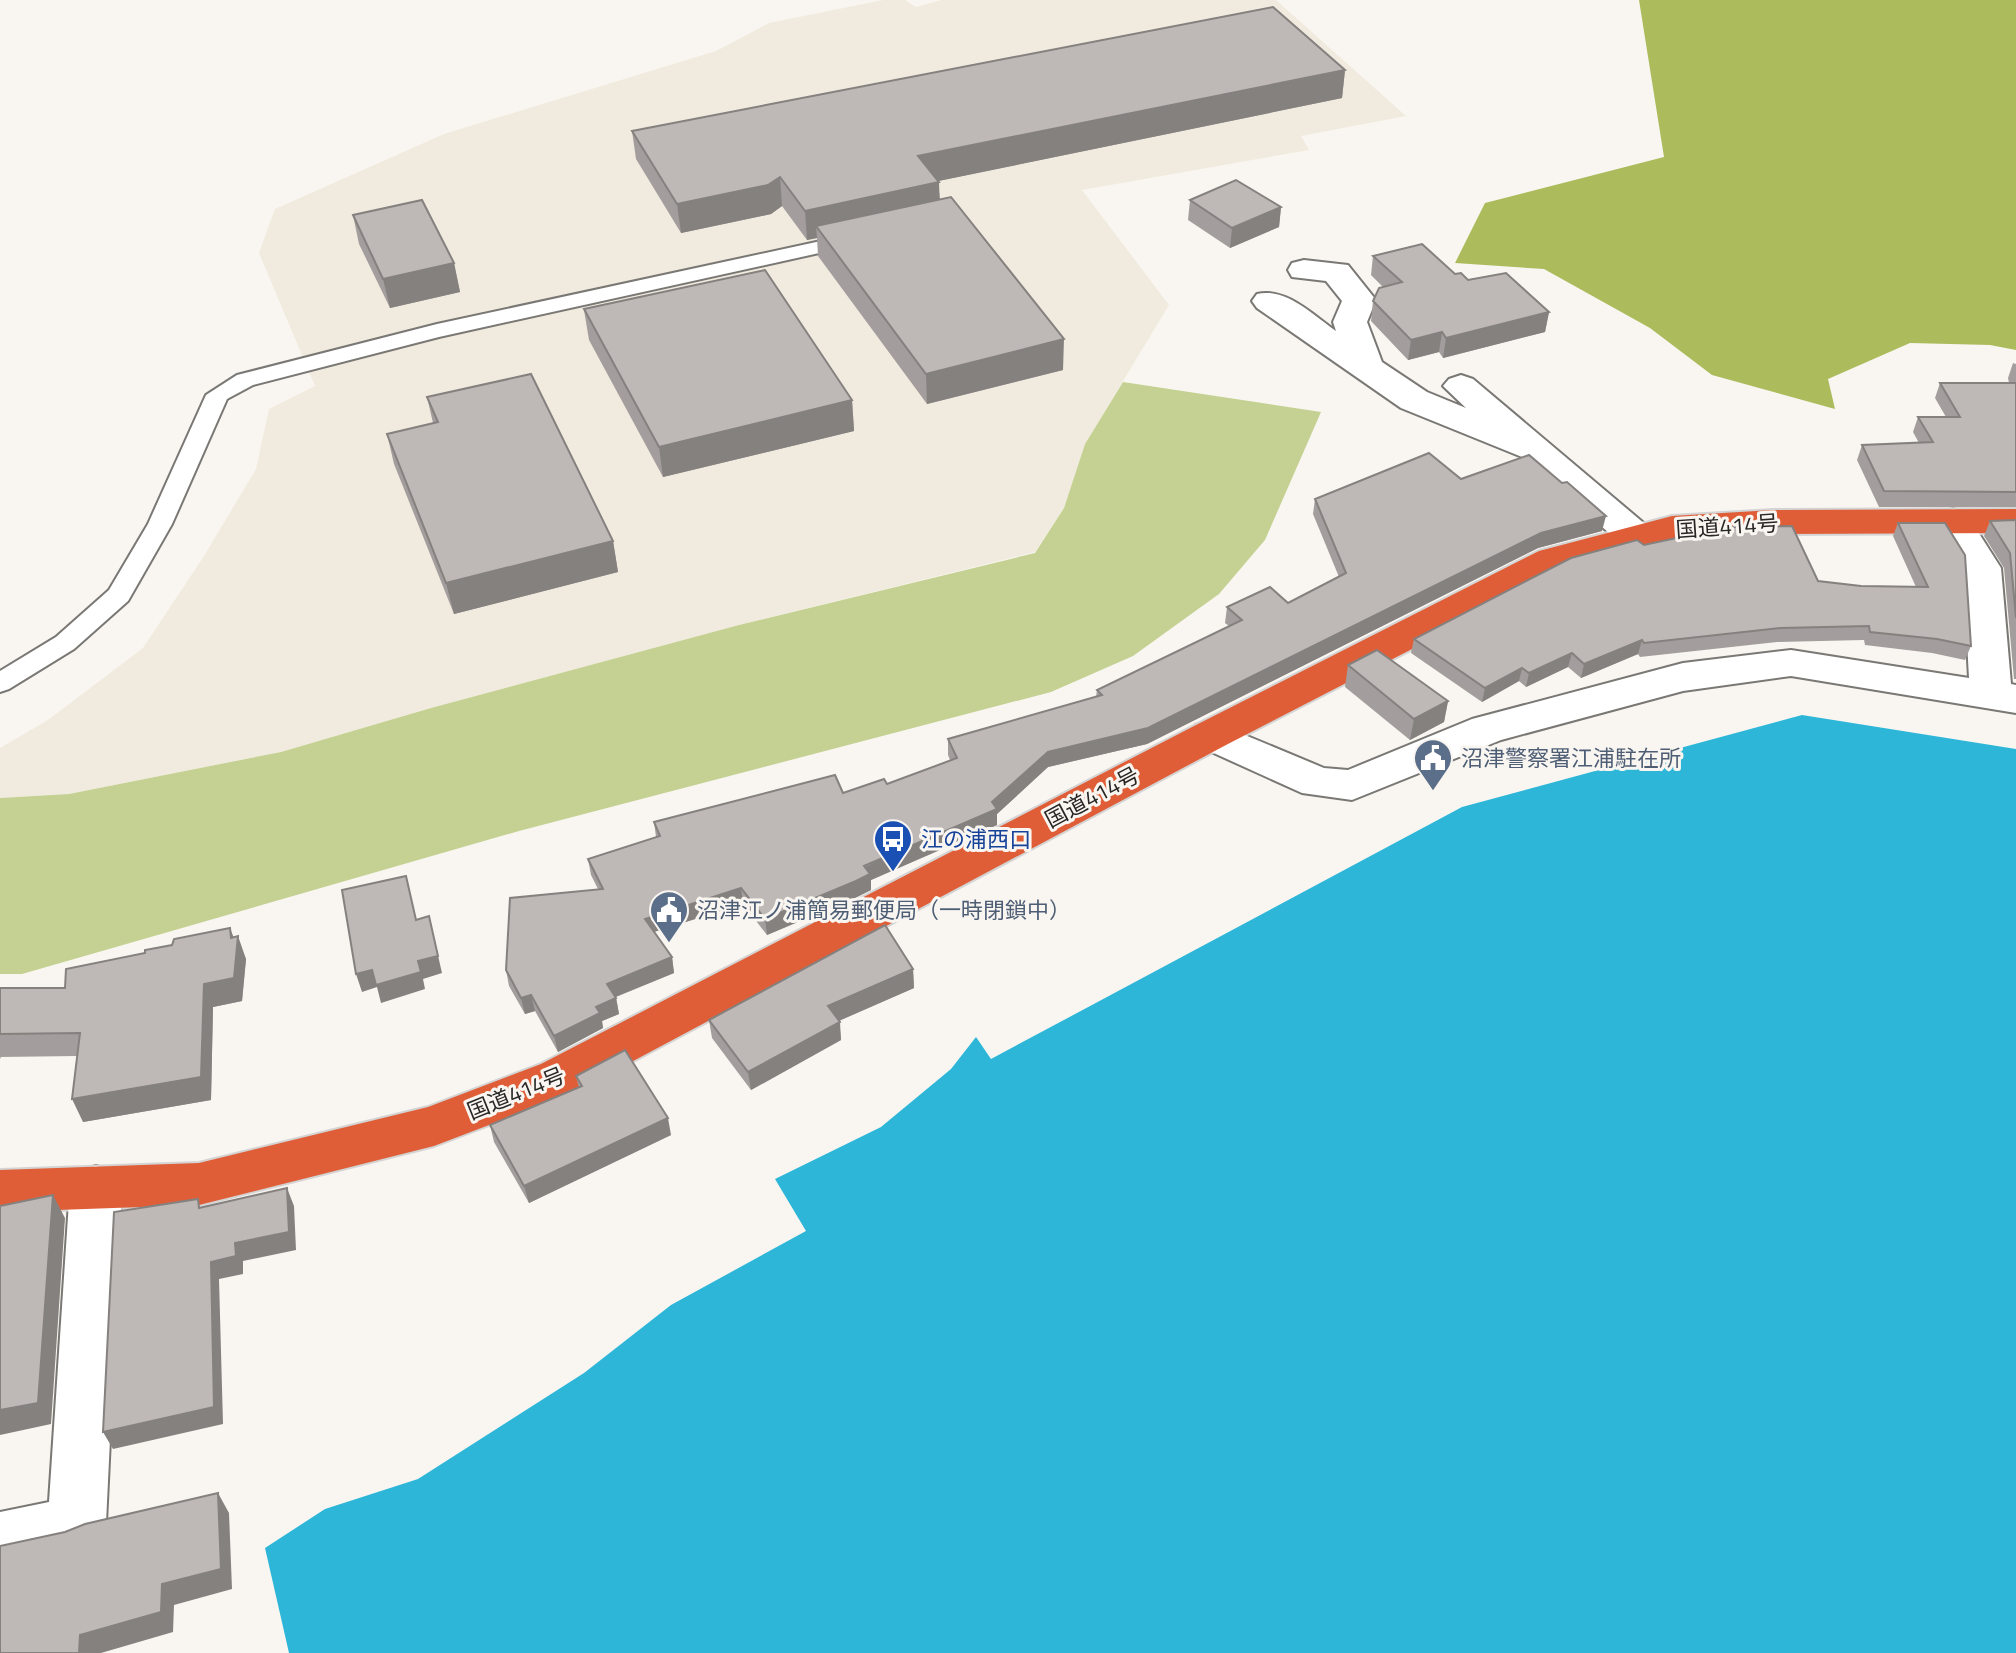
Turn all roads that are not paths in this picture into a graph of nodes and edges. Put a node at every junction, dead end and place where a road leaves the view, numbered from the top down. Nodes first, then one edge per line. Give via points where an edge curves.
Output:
1 (867, 236) edge
2 (1304, 270) dead end
3 (1269, 301) dead end
4 (1366, 367) junction
5 (1461, 386) dead end
6 (1536, 450) junction
7 (1953, 521) junction
8 (2016, 521) edge
9 (1638, 538) junction
10 (1375, 650) junction
11 (1412, 676) edge
12 (0, 683) edge
13 (2004, 697) edge
14 (1450, 703) edge
15 (1487, 729) junction
16 (1211, 735) junction
17 (96, 1187) junction
18 (0, 1191) edge
19 (0, 1539) edge

1 - 12 lane via 437,331 245,380 217,395 160,524 119,595 65,643
2 - 4 street via 1336,272 1359,300 1350,322
3 - 4 street
4 - 6 street via 1414,400
5 - 6 street
6 - 9 street
7 - 8 highway, 国道414号
7 - 9 highway, 国道414号 via 1773,522 1672,528
7 - 13 street via 1982,568
9 - 10 highway, 国道414号 via 1553,560
10 - 11 street
10 - 16 highway, 国道414号
13 - 15 street via 1791,663 1683,677
14 - 15 street
15 - 16 street via 1352,785 1317,782
16 - 17 highway, 国道414号 via 558,1078 434,1126 199,1184
17 - 18 highway, 国道414号
17 - 19 street via 77,1523

